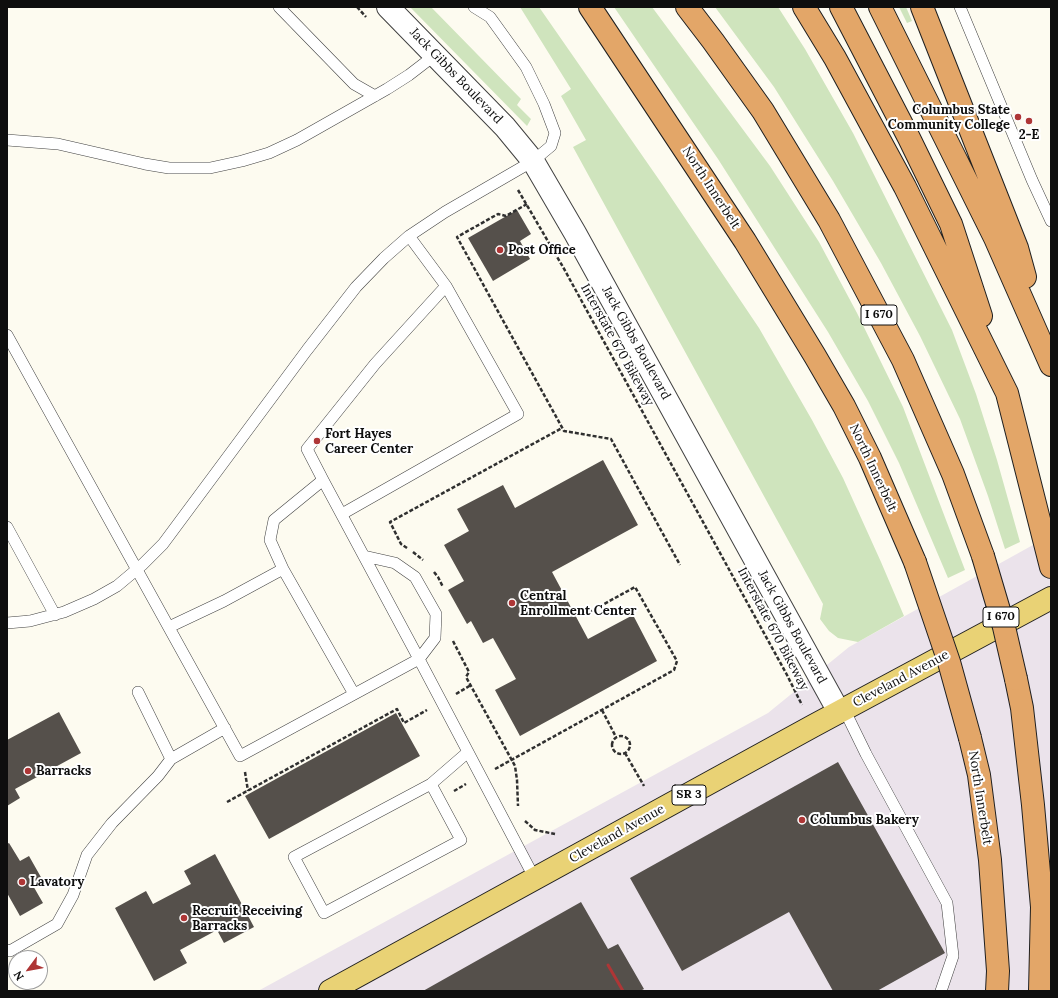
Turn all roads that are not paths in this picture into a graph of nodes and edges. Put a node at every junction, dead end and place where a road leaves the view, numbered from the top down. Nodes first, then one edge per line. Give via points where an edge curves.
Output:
1 (279, 7) edge
2 (388, 7) edge
3 (474, 7) edge
4 (687, 7) edge
5 (804, 7) edge
6 (840, 7) edge
7 (880, 7) edge
8 (922, 7) edge
9 (960, 7) edge
10 (590, 8) edge
11 (490, 12) edge
12 (435, 55) junction
13 (375, 96) junction
14 (7, 140) edge
15 (533, 161) junction
16 (1051, 221) edge
17 (410, 236) junction
18 (446, 286) junction
19 (7, 335) edge
20 (1051, 363) edge
21 (1007, 393) junction
22 (324, 480) junction
23 (342, 514) junction
24 (7, 527) edge
25 (364, 556) junction
26 (1051, 567) edge
27 (283, 569) junction
28 (137, 570) junction
29 (1051, 598) edge
30 (55, 614) junction
31 (7, 623) edge
32 (169, 627) junction
33 (418, 659) junction
34 (138, 692) dead end
35 (354, 694) junction
36 (841, 711) junction
37 (225, 728) junction
38 (468, 752) junction
39 (171, 760) junction
40 (431, 784) junction
41 (535, 879) junction
42 (7, 950) edge
43 (330, 991) edge
44 (941, 991) edge
45 (997, 991) edge
46 (1040, 991) edge

1 - 13 lane via 354,84
2 - 12 street, Jack Gibbs Boulevard
3 - 11 lane
4 - 46 highway, I 670, bridge via 763,111 829,220 903,360 953,474 984,556 1004,627 1022,708 1034,805 1042,907
5 - 21 highway via 835,58 905,187
6 - 21 highway via 951,224
7 - 20 highway via 995,238
8 - 20 highway via 1017,248
9 - 16 lane
10 - 45 highway, North Innerbelt, bridge via 745,241 815,356 870,458 915,562 949,662 979,775 990,860 998,971
11 - 15 lane via 526,67 555,133 551,146
12 - 13 lane
12 - 15 street, Jack Gibbs Boulevard via 505,127
13 - 14 lane via 269,153 210,168 169,168 58,144
15 - 17 lane via 445,212
15 - 36 street, Jack Gibbs Boulevard via 576,232
17 - 18 lane
17 - 28 lane via 356,287 163,544
18 - 22 lane via 375,364 307,449
18 - 23 lane via 518,414
19 - 28 lane
21 - 26 highway
22 - 23 lane
22 - 27 lane via 274,520 270,540
23 - 25 lane
24 - 30 lane
25 - 33 lane
25 - 33 lane via 395,563 415,577 436,614 435,638
27 - 32 lane
27 - 35 lane
28 - 30 lane via 117,586 94,599
28 - 32 lane
29 - 36 main road, Cleveland Avenue / SR 3
30 - 31 lane via 30,621
32 - 37 lane
33 - 35 lane
33 - 38 lane
34 - 39 lane
35 - 37 lane via 240,756
36 - 41 main road, Cleveland Avenue / SR 3
36 - 44 lane via 947,903 953,956
37 - 39 lane
38 - 40 lane
38 - 41 lane
39 - 42 lane via 112,823 87,856 73,895 57,924 10,951
40 - 40 lane via 294,857 324,913 461,840
41 - 43 main road, Cleveland Avenue / SR 3

